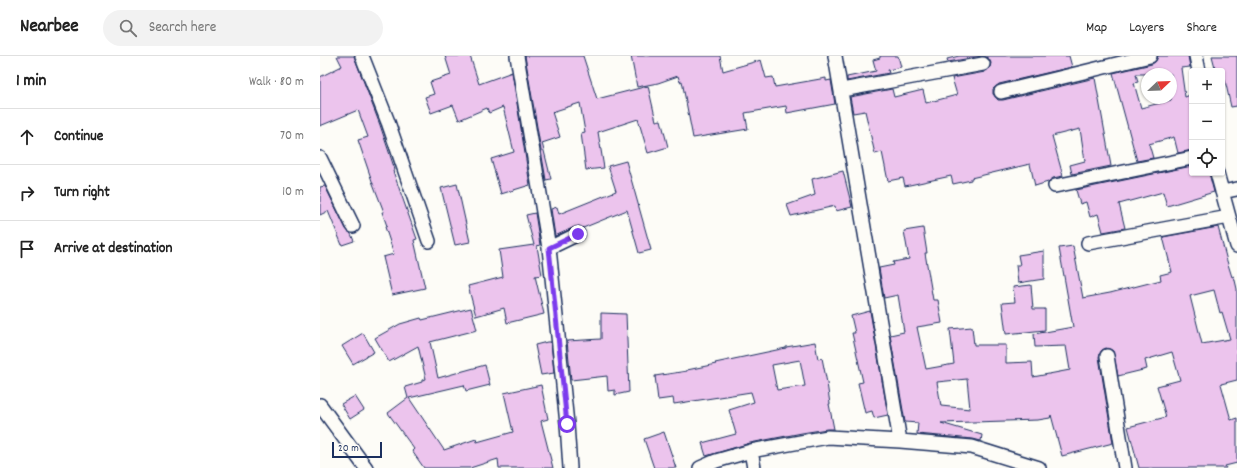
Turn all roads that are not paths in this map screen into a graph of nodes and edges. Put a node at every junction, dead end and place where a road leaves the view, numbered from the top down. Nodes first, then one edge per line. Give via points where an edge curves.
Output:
1 (362, 56) edge
2 (517, 56) edge
3 (835, 56) edge
4 (1150, 56) edge
5 (1196, 56) edge
6 (983, 64) dead end
7 (1198, 68) edge
8 (842, 90) junction
9 (1001, 92) dead end
10 (320, 158) edge
11 (1189, 159) edge
12 (1218, 176) edge
13 (1055, 186) dead end
14 (1237, 189) edge
15 (1222, 192) junction
16 (1230, 217) junction
17 (353, 226) dead end
18 (578, 234) dead end
19 (428, 241) dead end
20 (1088, 243) dead end
21 (1237, 246) edge
22 (549, 248) junction
23 (1107, 356) dead end
24 (320, 405) edge
25 (900, 441) junction
26 (751, 451) junction
27 (366, 468) edge
28 (570, 468) edge
29 (700, 468) edge
30 (754, 468) edge
31 (1039, 468) edge
32 (1125, 468) edge

1 - 19 street via 388,122
2 - 22 street
3 - 8 street
4 - 9 street
5 - 7 street
6 - 8 street
8 - 25 street
10 - 17 street
11 - 13 street
12 - 15 street
14 - 15 street
15 - 16 street
16 - 20 street
16 - 21 street
18 - 22 street
22 - 28 street
23 - 32 street
24 - 27 street
25 - 26 street via 828,437
25 - 31 street via 972,447
26 - 29 street
26 - 30 street

